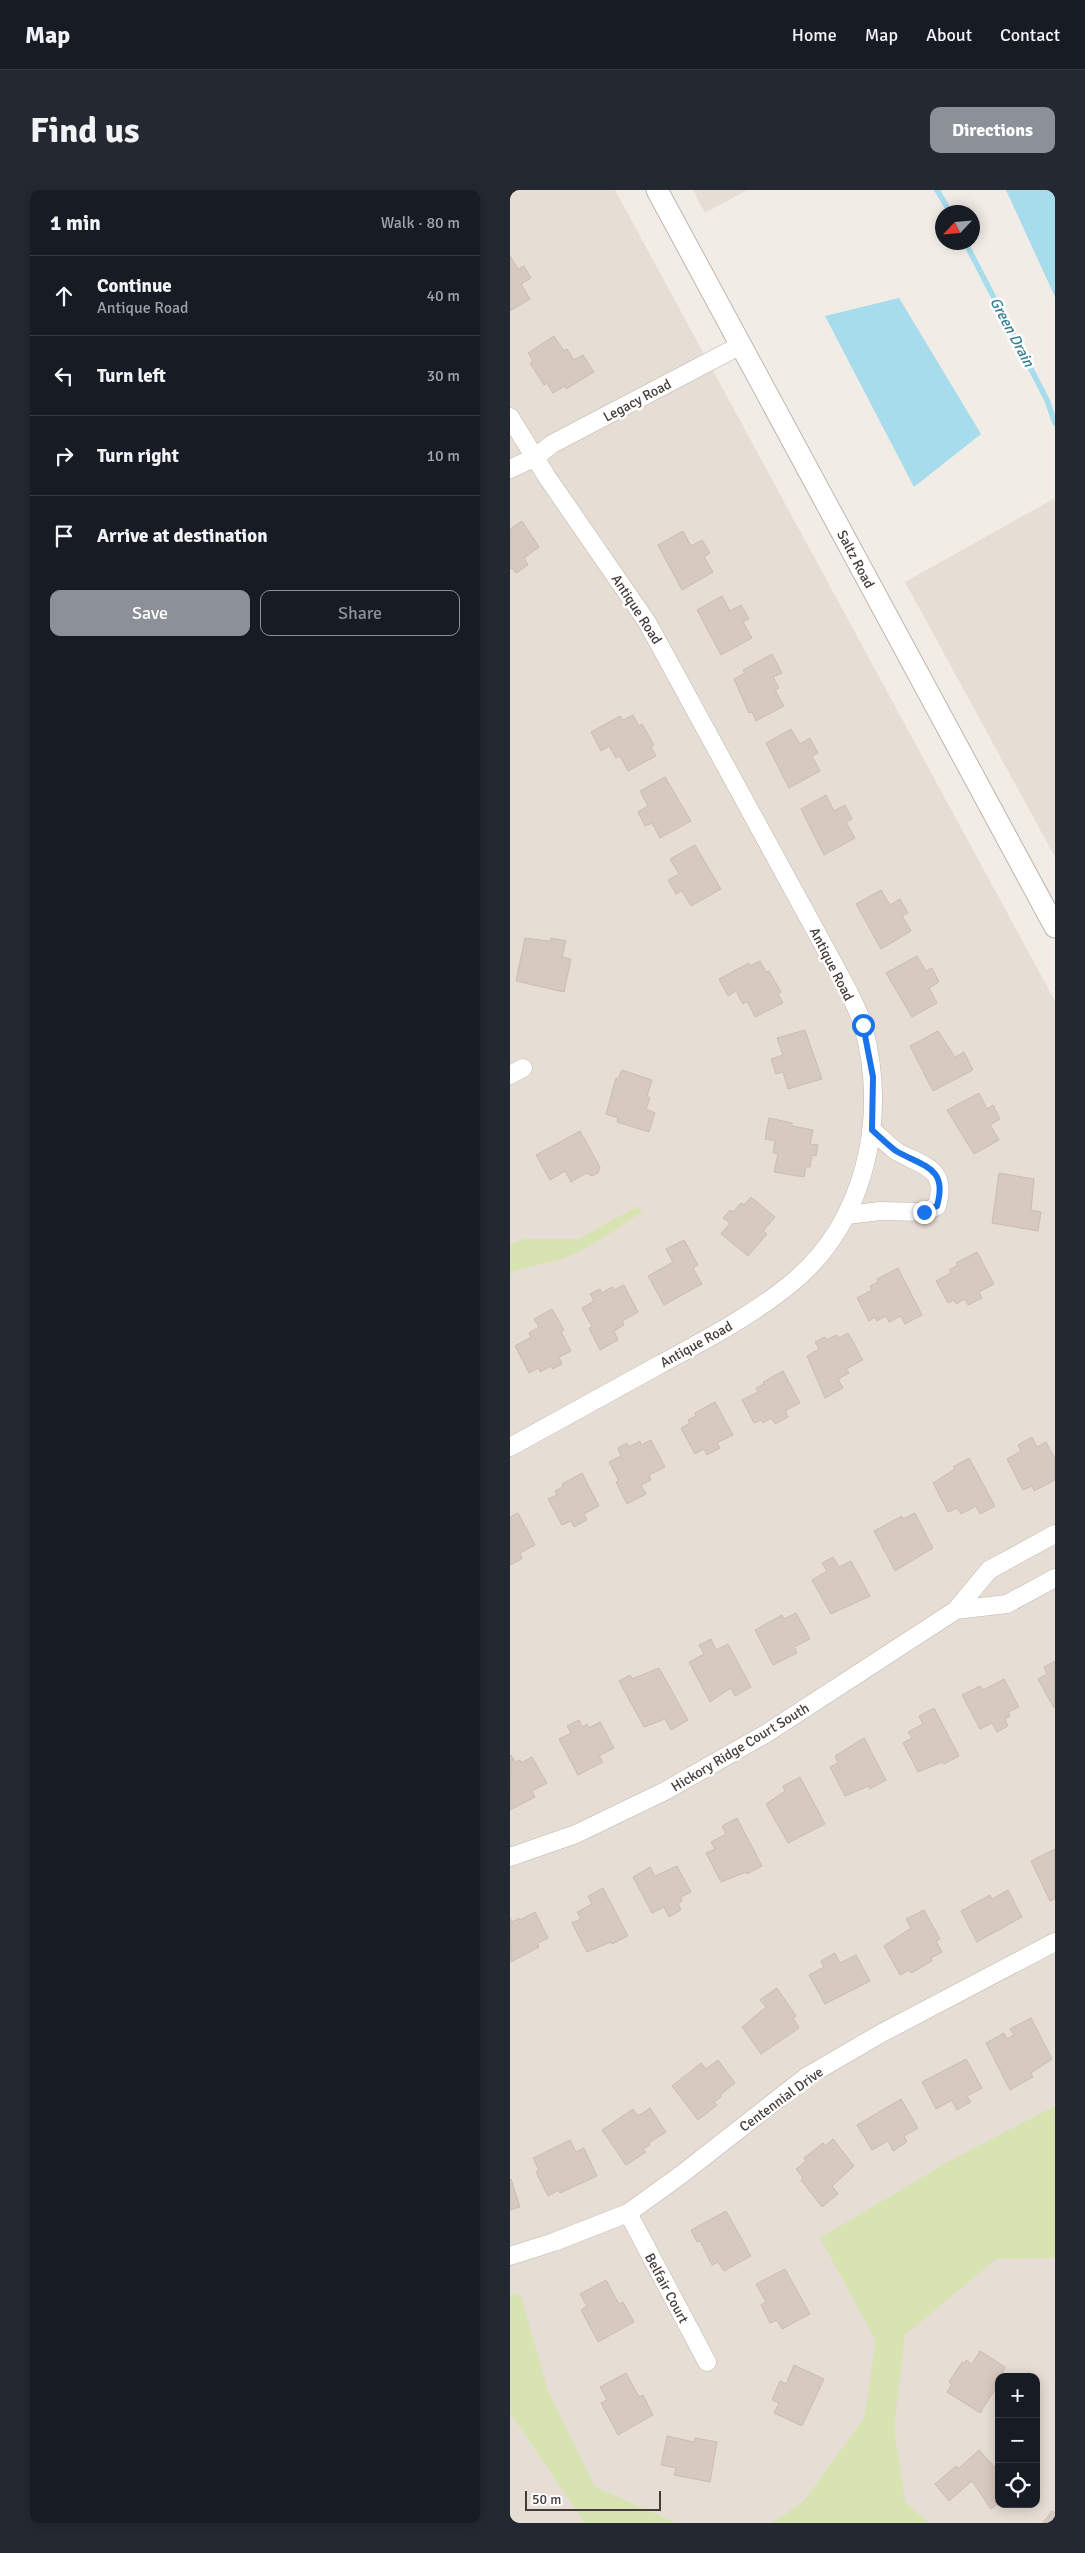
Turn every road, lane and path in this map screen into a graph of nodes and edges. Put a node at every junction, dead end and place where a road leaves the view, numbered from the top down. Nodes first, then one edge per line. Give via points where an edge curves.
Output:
1 (657, 190) edge
2 (741, 345) junction
3 (510, 417) edge
4 (536, 457) junction
5 (510, 469) edge
6 (1055, 927) edge
7 (872, 1130) junction
8 (847, 1215) junction
9 (510, 1447) edge
10 (1055, 1534) edge
11 (1055, 1578) edge
12 (956, 1610) junction
13 (510, 1857) edge
14 (1055, 1942) edge
15 (628, 2213) junction
16 (510, 2256) edge
17 (707, 2362) dead end

1 - 2 street, Saltz Road
2 - 4 street, Legacy Road via 552,444
2 - 6 street, Saltz Road
3 - 4 street, Antique Road
4 - 5 street, Legacy Road
4 - 7 street, Antique Road via 647,622 843,981 864,1034 873,1077
7 - 8 street, Antique Road via 861,1181
7 - 8 street via 895,1150 936,1174 942,1189 937,1206 924,1212 880,1211
8 - 9 street, Antique Road via 817,1257 789,1285 738,1322
10 - 12 street, Hickory Ridge Court South via 988,1570
11 - 12 street, Hickory Ridge Court South via 1007,1604
12 - 13 street, Hickory Ridge Court South via 768,1733 665,1791 576,1834
14 - 15 street, Centennial Drive via 880,2034 806,2077
15 - 16 street, Centennial Drive
15 - 17 street, Belfair Court

